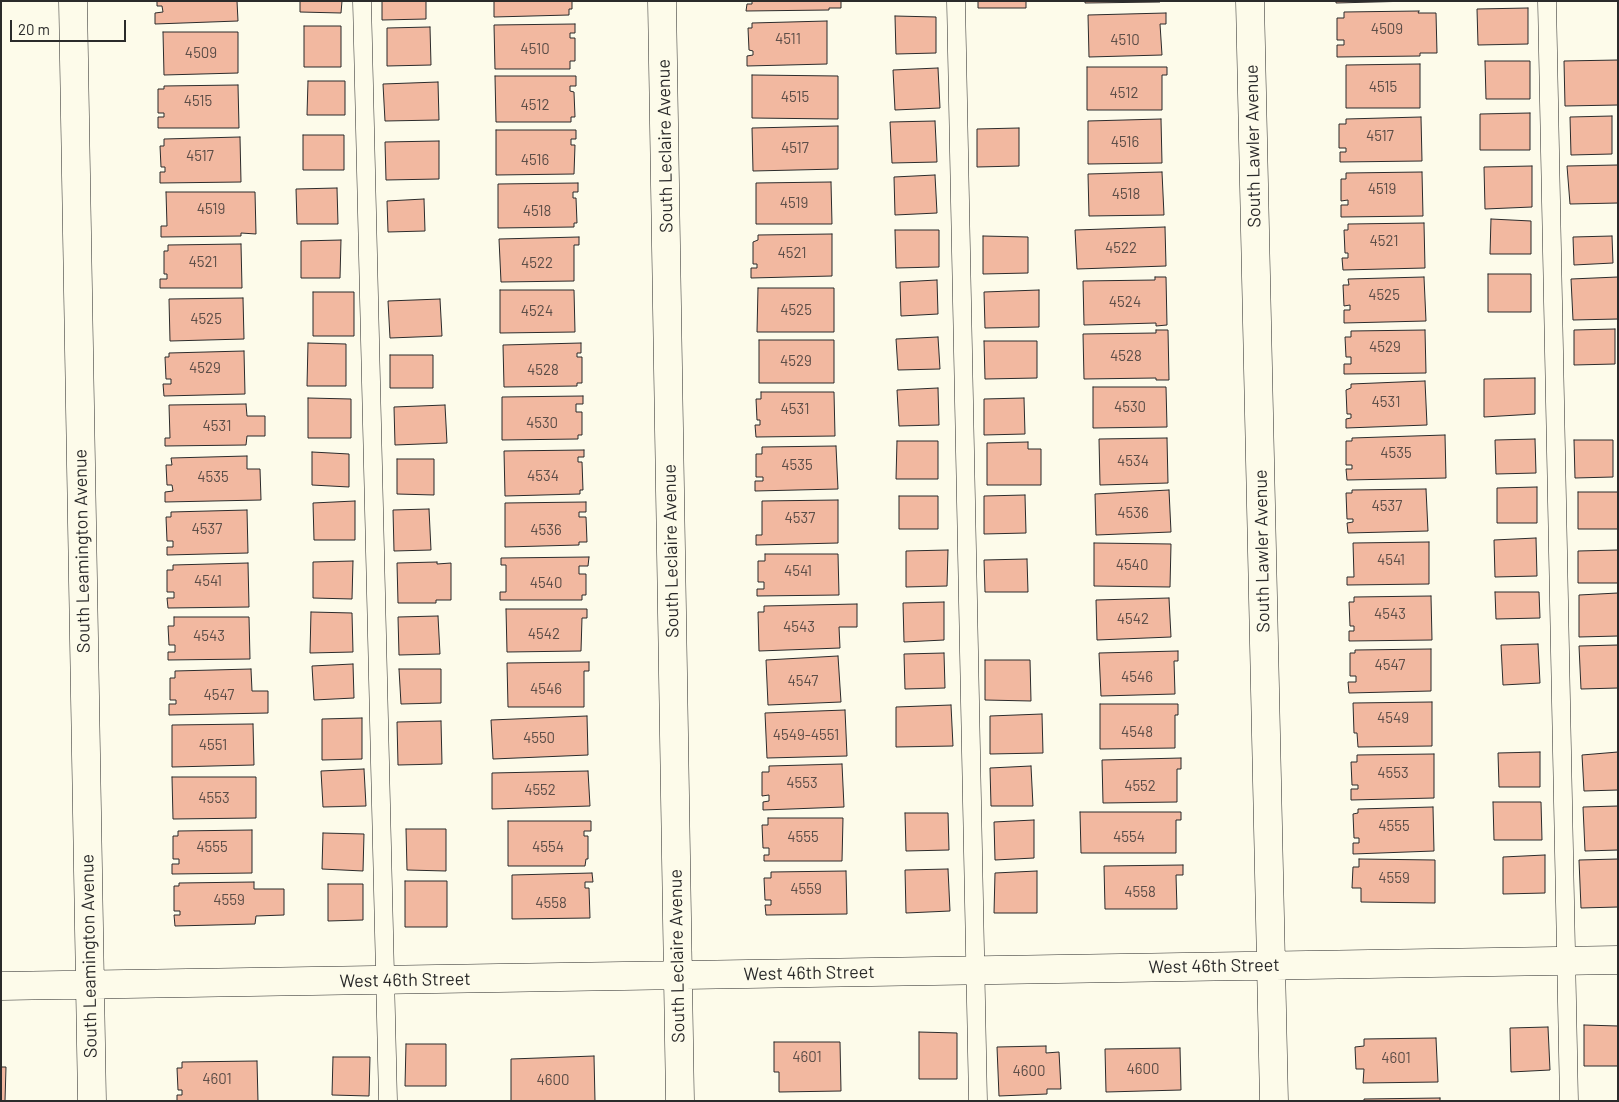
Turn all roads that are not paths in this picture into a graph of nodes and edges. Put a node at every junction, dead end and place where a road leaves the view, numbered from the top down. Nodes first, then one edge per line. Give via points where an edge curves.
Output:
1 (73, 1) edge
2 (362, 1) edge
3 (662, 1) edge
4 (956, 1) edge
5 (1250, 1) edge
6 (1547, 1) edge
7 (1565, 960) junction
8 (1618, 960) edge
9 (1271, 965) junction
10 (975, 970) junction
11 (677, 975) junction
12 (385, 980) junction
13 (89, 984) junction
14 (1, 986) edge
15 (92, 1101) edge
16 (388, 1101) edge
17 (680, 1101) edge
18 (978, 1101) edge
19 (1274, 1101) edge
20 (1569, 1101) edge

1 - 13 street, South Leamington Avenue
2 - 12 lane
3 - 11 street, South Leclaire Avenue
4 - 10 lane
5 - 9 street, South Lawler Avenue
6 - 7 lane
7 - 8 street, West 46th Street
7 - 9 street, West 46th Street
7 - 20 lane
9 - 10 street, West 46th Street
9 - 19 street, South Lawler Avenue
10 - 11 street, West 46th Street
10 - 18 lane
11 - 12 street, West 46th Street
11 - 17 street, South Leclaire Avenue
12 - 13 street, West 46th Street
12 - 16 lane
13 - 14 street, West 46th Street
13 - 15 street, South Leamington Avenue

